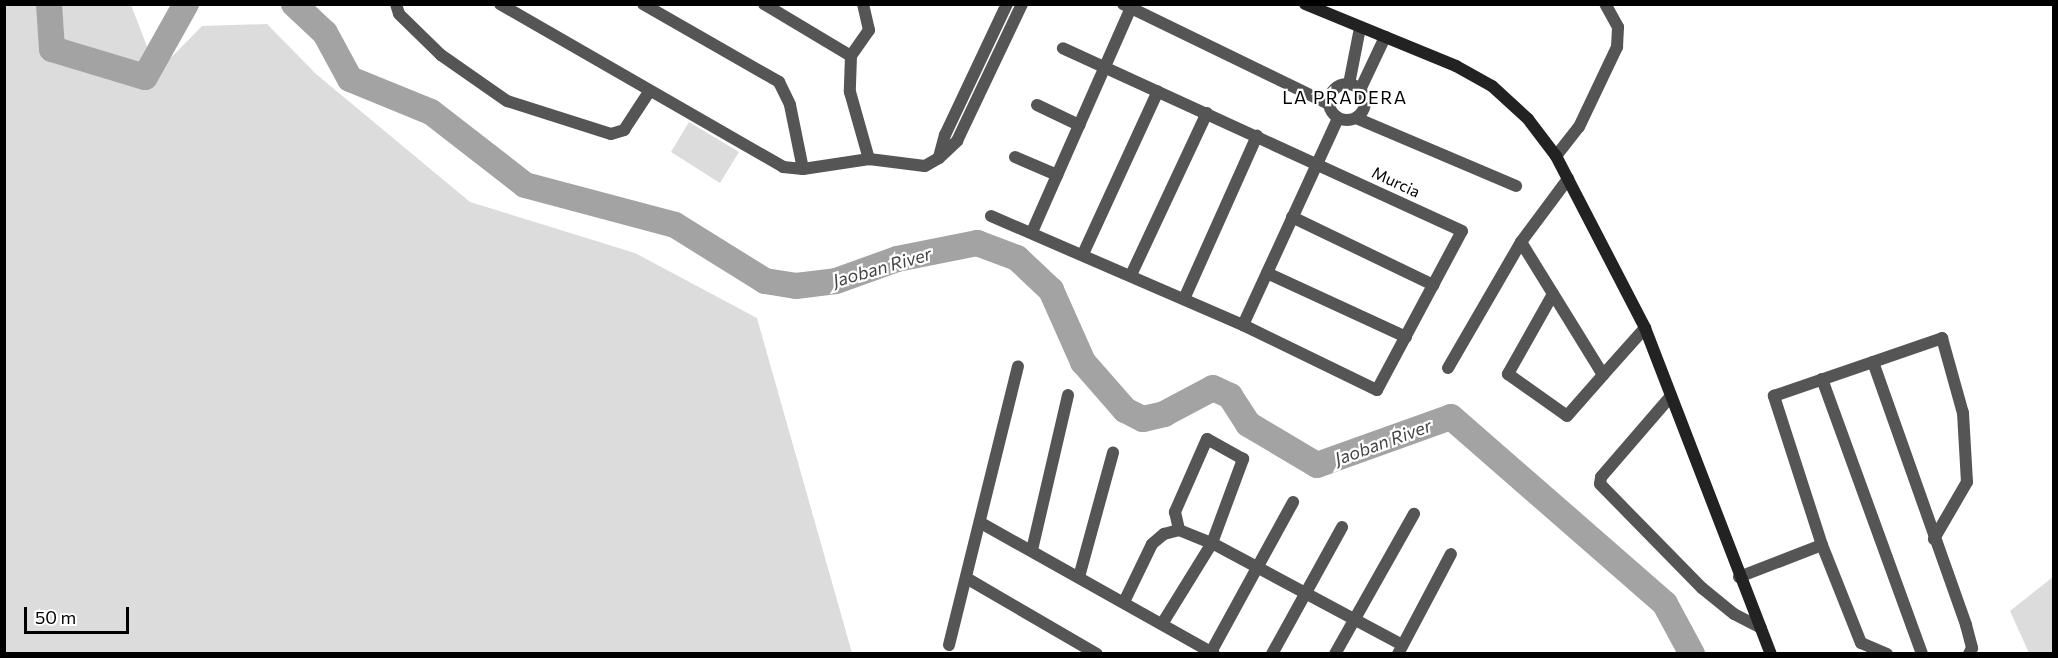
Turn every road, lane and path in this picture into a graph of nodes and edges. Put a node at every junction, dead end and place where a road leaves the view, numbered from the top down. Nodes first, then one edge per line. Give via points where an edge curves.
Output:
1 (396, 4) edge
2 (500, 4) edge
3 (643, 4) edge
4 (764, 4) edge
5 (863, 4) edge
6 (1007, 4) edge
7 (1022, 4) edge
8 (1305, 4) edge
9 (1605, 4) edge
10 (1127, 6) edge
11 (1360, 28) junction
12 (1385, 38) junction
13 (1063, 48) dead end
14 (851, 56) junction
15 (1105, 66) junction
16 (1354, 87) junction
17 (1158, 91) junction
18 (649, 92) junction
19 (1329, 104) junction
20 (1037, 105) dead end
21 (1207, 113) junction
22 (1338, 118) junction
23 (1356, 118) junction
24 (1079, 125) junction
25 (1257, 136) junction
26 (1556, 156) junction
27 (1015, 157) dead end
28 (939, 158) junction
29 (869, 159) junction
30 (1315, 162) junction
31 (803, 169) junction
32 (1057, 175) junction
33 (1569, 179) junction
34 (1515, 186) dead end
35 (991, 216) dead end
36 (1292, 217) junction
37 (1032, 231) junction
38 (1521, 242) junction
39 (1083, 254) junction
40 (1267, 273) junction
41 (1131, 275) junction
42 (1433, 285) junction
43 (1553, 294) junction
44 (1184, 299) junction
45 (1243, 325) junction
46 (1646, 328) junction
47 (1406, 337) junction
48 (1873, 362) junction
49 (1018, 366) dead end
50 (1448, 368) dead end
51 (1603, 375) junction
52 (1822, 379) junction
53 (1068, 394) dead end
54 (1671, 396) junction
55 (1113, 453) dead end
56 (1293, 502) dead end
57 (1414, 514) dead end
58 (981, 523) junction
59 (1342, 527) dead end
60 (1179, 530) junction
61 (1935, 539) junction
62 (1212, 543) junction
63 (1822, 545) junction
64 (1032, 550) junction
65 (1451, 554) dead end
66 (1255, 567) junction
67 (1079, 577) junction
68 (1739, 577) junction
69 (968, 579) junction
70 (1306, 594) junction
71 (1124, 602) junction
72 (1355, 620) junction
73 (1162, 624) junction
74 (1761, 628) junction
75 (949, 645) dead end
76 (1400, 649) edge
77 (1213, 653) edge
78 (1097, 654) edge
79 (1272, 654) edge
80 (1335, 654) edge
81 (1772, 654) edge
82 (1887, 654) edge
83 (1922, 654) edge
84 (1969, 654) edge

1 - 18 street via 399,14 441,55 507,101 610,134 624,130
2 - 18 street
3 - 31 street via 779,81 790,105
4 - 14 street
5 - 14 street via 869,30
6 - 28 street via 945,135
7 - 28 street via 957,141
8 - 11 street
9 - 26 street via 1618,27 1617,47 1579,127
10 - 15 street
10 - 19 street
11 - 12 street
11 - 16 street
12 - 16 street
12 - 26 street via 1456,66 1492,86 1528,119
13 - 15 street, Murcia
14 - 29 street via 850,92
15 - 17 street, Murcia
15 - 24 street
16 - 19 street via 1332,92
16 - 23 street via 1365,101
17 - 21 street, Murcia
17 - 39 street
18 - 31 street via 783,167
19 - 22 street
20 - 24 street
21 - 25 street, Murcia
21 - 41 street
22 - 23 street
22 - 30 street
23 - 34 street
24 - 32 street
25 - 30 street, Murcia
25 - 44 street
26 - 33 street
27 - 32 street
28 - 29 street via 926,166
29 - 31 street
30 - 36 street
30 - 42 street, Murcia via 1462,231
32 - 37 street
33 - 38 street
33 - 46 street
35 - 37 street
36 - 40 street
36 - 42 street
37 - 39 street
38 - 43 street
38 - 50 street
39 - 41 street
40 - 45 street
40 - 47 street
41 - 44 street
42 - 47 street
43 - 51 street
43 - 51 street via 1508,374 1567,416
44 - 45 street
45 - 47 street via 1377,390
46 - 51 street
46 - 54 street
48 - 52 street
48 - 61 street
48 - 61 street via 1942,338 1963,413 1967,483
49 - 58 street
52 - 63 street via 1774,396
52 - 83 street
53 - 64 street
54 - 68 street
54 - 74 street via 1601,477 1600,484 1702,588 1734,614
55 - 67 street
56 - 66 street
57 - 72 street
58 - 64 street
58 - 69 street
59 - 70 street
60 - 62 street
60 - 62 street via 1175,512 1207,439 1243,459
60 - 71 street via 1164,534 1152,544
61 - 84 street via 1966,625 1972,648
62 - 66 street
62 - 73 street
63 - 68 street
63 - 82 street via 1862,643
64 - 67 street
65 - 76 street
66 - 70 street
66 - 77 street
67 - 71 street
68 - 74 street
69 - 75 street
69 - 78 street
70 - 72 street
70 - 79 street
71 - 73 street
72 - 76 street
72 - 80 street
73 - 77 street
74 - 81 street

